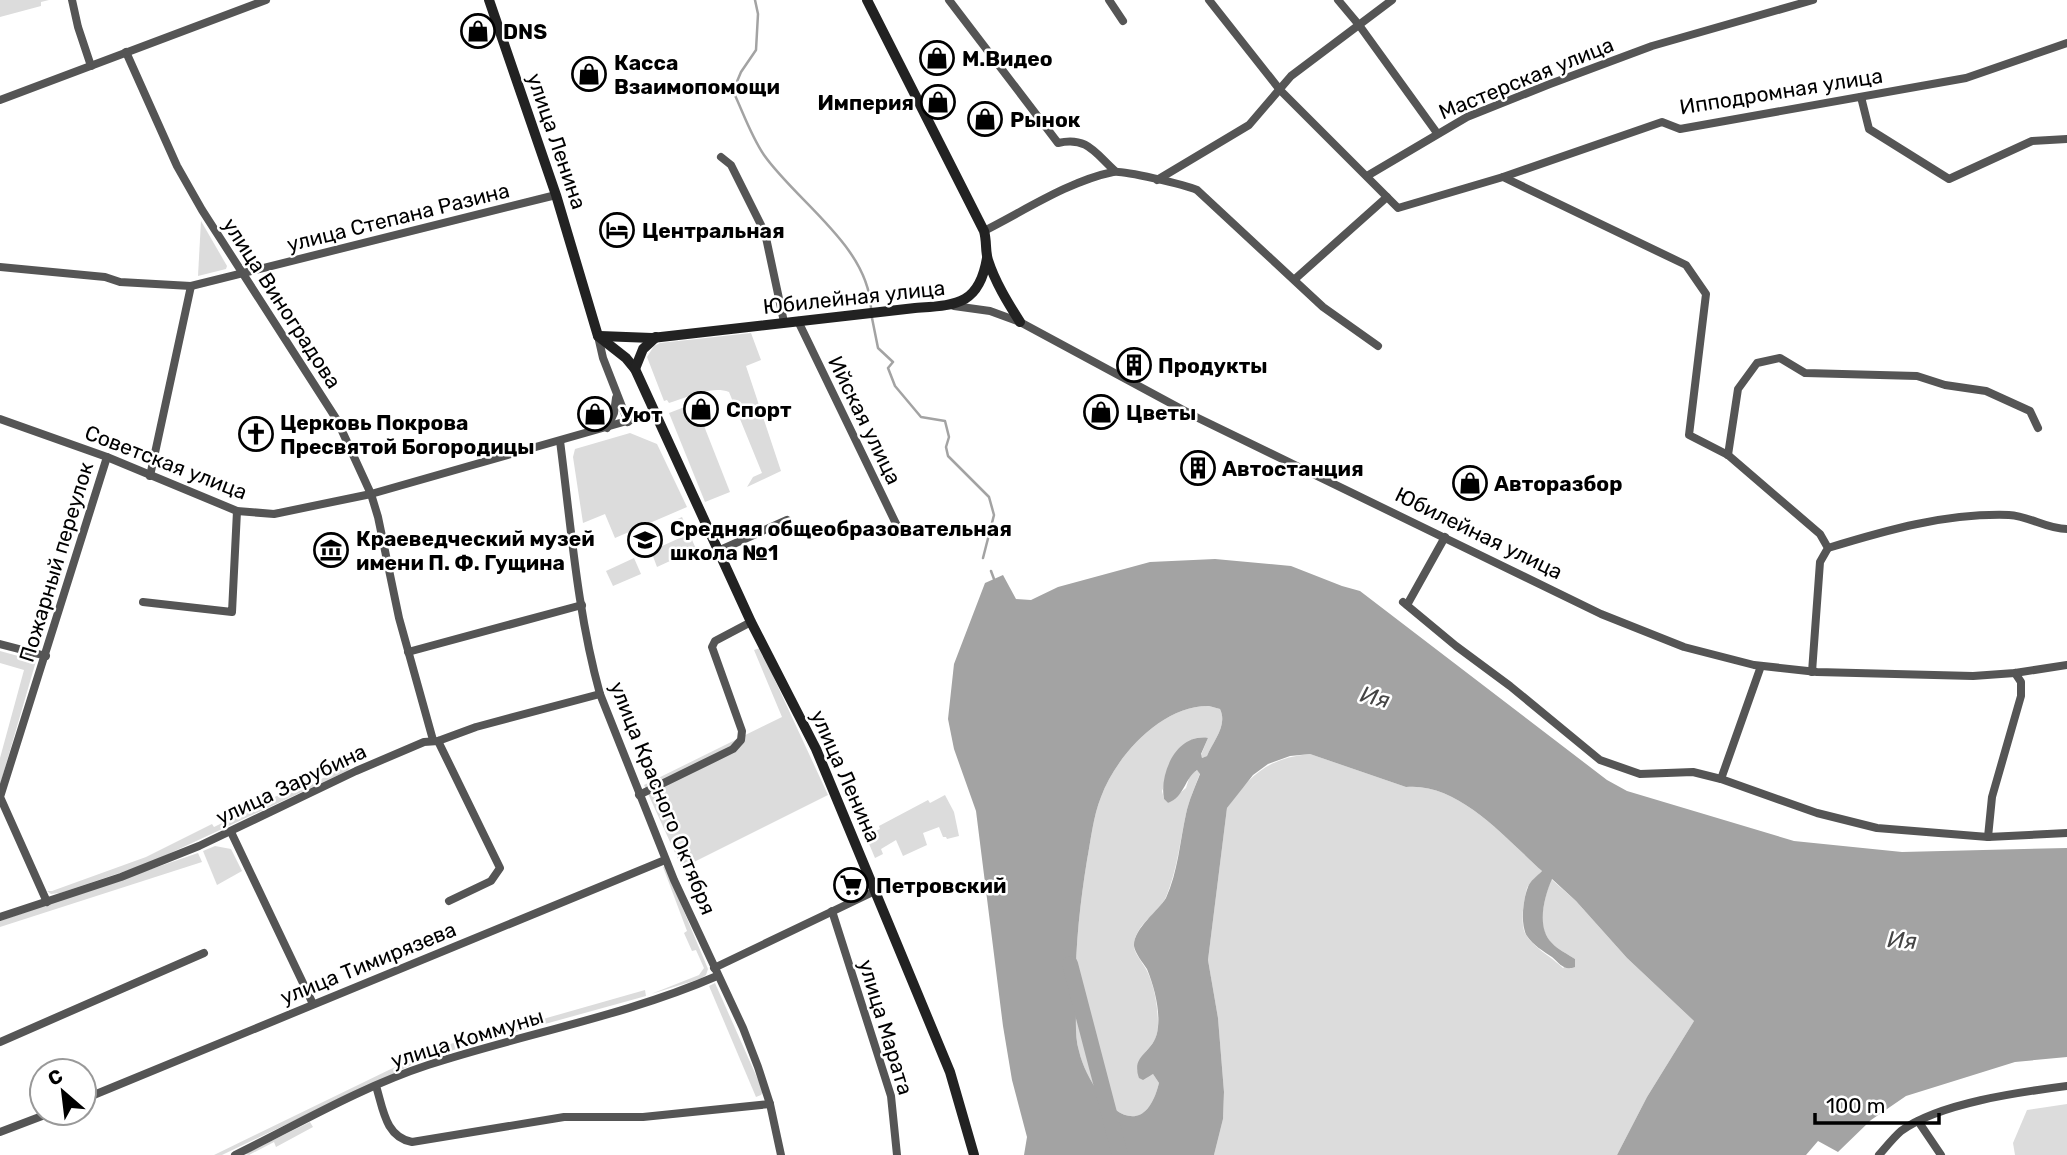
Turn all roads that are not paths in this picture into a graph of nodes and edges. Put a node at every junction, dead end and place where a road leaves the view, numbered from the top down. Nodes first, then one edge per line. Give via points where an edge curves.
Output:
1 (72, 0) edge
2 (266, 0) edge
3 (489, 0) edge
4 (867, 0) edge
5 (949, 0) edge
6 (1109, 0) edge
7 (1209, 0) edge
8 (1338, 0) edge
9 (1392, 0) edge
10 (1813, 0) edge
11 (1123, 21) dead end
12 (1359, 25) junction
13 (2067, 43) edge
14 (126, 52) junction
15 (91, 66) junction
16 (1280, 90) junction
17 (1861, 97) junction
18 (0, 100) edge
19 (1437, 133) junction
20 (2067, 139) edge
21 (721, 157) dead end
22 (1115, 171) junction
23 (1367, 176) junction
24 (1503, 177) junction
25 (1157, 180) junction
26 (556, 195) junction
27 (1388, 197) junction
28 (984, 231) junction
29 (987, 258) junction
30 (0, 267) edge
31 (243, 273) junction
32 (1295, 279) junction
33 (191, 286) junction
34 (948, 306) junction
35 (798, 321) junction
36 (784, 322) junction
37 (1020, 322) junction
38 (598, 336) junction
39 (656, 337) junction
40 (1378, 346) dead end
41 (626, 358) junction
42 (606, 366) junction
43 (635, 369) junction
44 (617, 394) junction
45 (657, 418) junction
46 (0, 419) edge
47 (628, 422) junction
48 (607, 428) junction
49 (2038, 428) dead end
50 (559, 441) junction
51 (1728, 455) junction
52 (107, 457) junction
53 (150, 475) junction
54 (371, 494) junction
55 (237, 511) junction
56 (787, 520) dead end
57 (2067, 530) edge
58 (901, 534) dead end
59 (1445, 537) junction
60 (1828, 548) junction
61 (718, 551) junction
62 (143, 603) dead end
63 (582, 605) junction
64 (751, 622) junction
65 (0, 644) edge
66 (408, 652) junction
67 (46, 656) junction
68 (2067, 665) edge
69 (1761, 666) junction
70 (1812, 672) junction
71 (2015, 673) junction
72 (600, 694) junction
73 (435, 741) junction
74 (1721, 779) junction
75 (639, 795) junction
76 (0, 798) edge
77 (231, 832) junction
78 (2067, 834) edge
79 (1987, 837) junction
80 (665, 860) junction
81 (875, 891) junction
82 (449, 901) dead end
83 (47, 902) junction
84 (832, 911) junction
85 (0, 917) edge
86 (204, 953) dead end
87 (716, 972) junction
88 (313, 1004) junction
89 (0, 1042) edge
90 (376, 1086) junction
91 (2067, 1086) edge
92 (98, 1093) edge
93 (770, 1104) junction
94 (28, 1121) edge
95 (1919, 1121) junction
96 (0, 1132) edge
97 (235, 1155) edge
98 (781, 1155) edge
99 (897, 1155) edge
100 (974, 1155) edge
101 (1879, 1155) edge
102 (1941, 1155) edge

1 - 15 street
2 - 14 street
3 - 26 main road, улица Ленина
4 - 28 main road
5 - 22 street via 1058,144 1082,142
6 - 11 street
7 - 16 street
8 - 12 street
9 - 12 street
10 - 19 street, Мастерская улица via 1652,46 1467,117
12 - 16 street via 1291,76
12 - 19 street
13 - 17 street, Ипподромная улица via 1966,78
14 - 15 street
14 - 31 street, улица Виноградова via 177,166
15 - 18 street
16 - 23 street
16 - 25 street via 1249,125
17 - 20 street via 1869,129 1950,179 2032,141
17 - 24 street, Ипподромная улица via 1680,129 1662,122
19 - 23 street, Мастерская улица
21 - 36 street via 732,165 765,233
22 - 25 street
22 - 28 street via 1081,182
23 - 27 street
24 - 27 street, Ипподромная улица via 1398,208
24 - 51 street via 1686,265 1706,294 1689,435
25 - 32 street via 1197,190
26 - 31 street, улица Степана Разина
26 - 38 main road, улица Ленина
27 - 32 street
28 - 29 main road
29 - 34 main road via 971,295
29 - 37 main road
30 - 33 street, улица Степана Разина
31 - 33 street, улица Степана Разина
31 - 54 street, улица Виноградова via 337,420
32 - 40 street via 1323,307
33 - 53 street
34 - 35 main road, Юбилейная улица
34 - 37 street, Юбилейная улица via 982,309
35 - 36 main road, Юбилейная улица
35 - 58 street, Ийская улица
36 - 39 main road, Юбилейная улица
37 - 59 street, Юбилейная улица via 1176,407
38 - 39 main road, Юбилейная улица
38 - 41 main road, улица Ленина
38 - 42 street
39 - 43 main road via 643,349
41 - 42 street via 614,358
41 - 43 main road, улица Ленина
42 - 44 street
43 - 45 main road, улица Ленина
44 - 47 street
44 - 48 street
45 - 47 street, Советская улица
45 - 61 main road, улица Ленина
46 - 52 street, Советская улица
47 - 48 street, Советская улица
48 - 50 street, Советская улица
49 - 51 street via 2029,411 1986,391 1917,376 1805,373 1780,358 1757,363 1738,389
50 - 54 street, Советская улица
50 - 63 street, улица Красного Октября
51 - 60 street via 1820,534
52 - 53 street, Советская улица
52 - 67 street, Пожарный переулок
53 - 55 street, Советская улица
54 - 55 street, Советская улица via 286,513
54 - 66 street, улица Виноградова
55 - 62 street via 232,612
56 - 61 street
57 - 60 street via 2010,515 1936,520
59 - 69 street, Юбилейная улица via 1627,625 1684,647
59 - 74 street via 1405,603 1600,760 1640,774 1693,772
60 - 70 street via 1820,562
61 - 64 main road, улица Ленина
63 - 66 street
63 - 72 street, улица Красного Октября
64 - 75 street via 712,647 742,731 741,740 733,749
64 - 81 main road, улица Ленина via 816,750
65 - 67 street
66 - 73 street, улица Виноградова
67 - 76 street, Пожарный переулок
68 - 71 street, Юбилейная улица
69 - 70 street, Юбилейная улица
69 - 74 street
70 - 71 street, Юбилейная улица
71 - 79 street via 2021,682 2021,696 1992,797
72 - 73 street, улица Зарубина
72 - 75 street, улица Красного Октября
73 - 77 street, улица Зарубина via 356,771
73 - 82 street, улица Виноградова via 500,868 491,881
74 - 79 street via 1817,813 1877,828
75 - 80 street, улица Красного Октября
76 - 83 street, Пожарный переулок
77 - 83 street, улица Зарубина
77 - 88 street
78 - 79 street
80 - 87 street, улица Красного Октября
80 - 88 street, улица Тимирязева
81 - 84 street, улица Коммуны
81 - 100 main road, улица Ленина via 950,1072
83 - 85 street, улица Зарубина
84 - 87 street, улица Коммуны
84 - 99 street, улица Марата via 891,1096
86 - 89 street
87 - 90 street, улица Коммуны via 635,1005 425,1066
87 - 93 street, улица Красного Октября via 743,1028
88 - 92 street, улица Тимирязева
90 - 93 street via 394,1134 412,1142 546,1119 643,1117
90 - 97 street, улица Коммуны
91 - 95 street via 2009,1094
93 - 98 street, улица Красного Октября
94 - 96 street
95 - 101 street via 1900,1132
95 - 102 street

